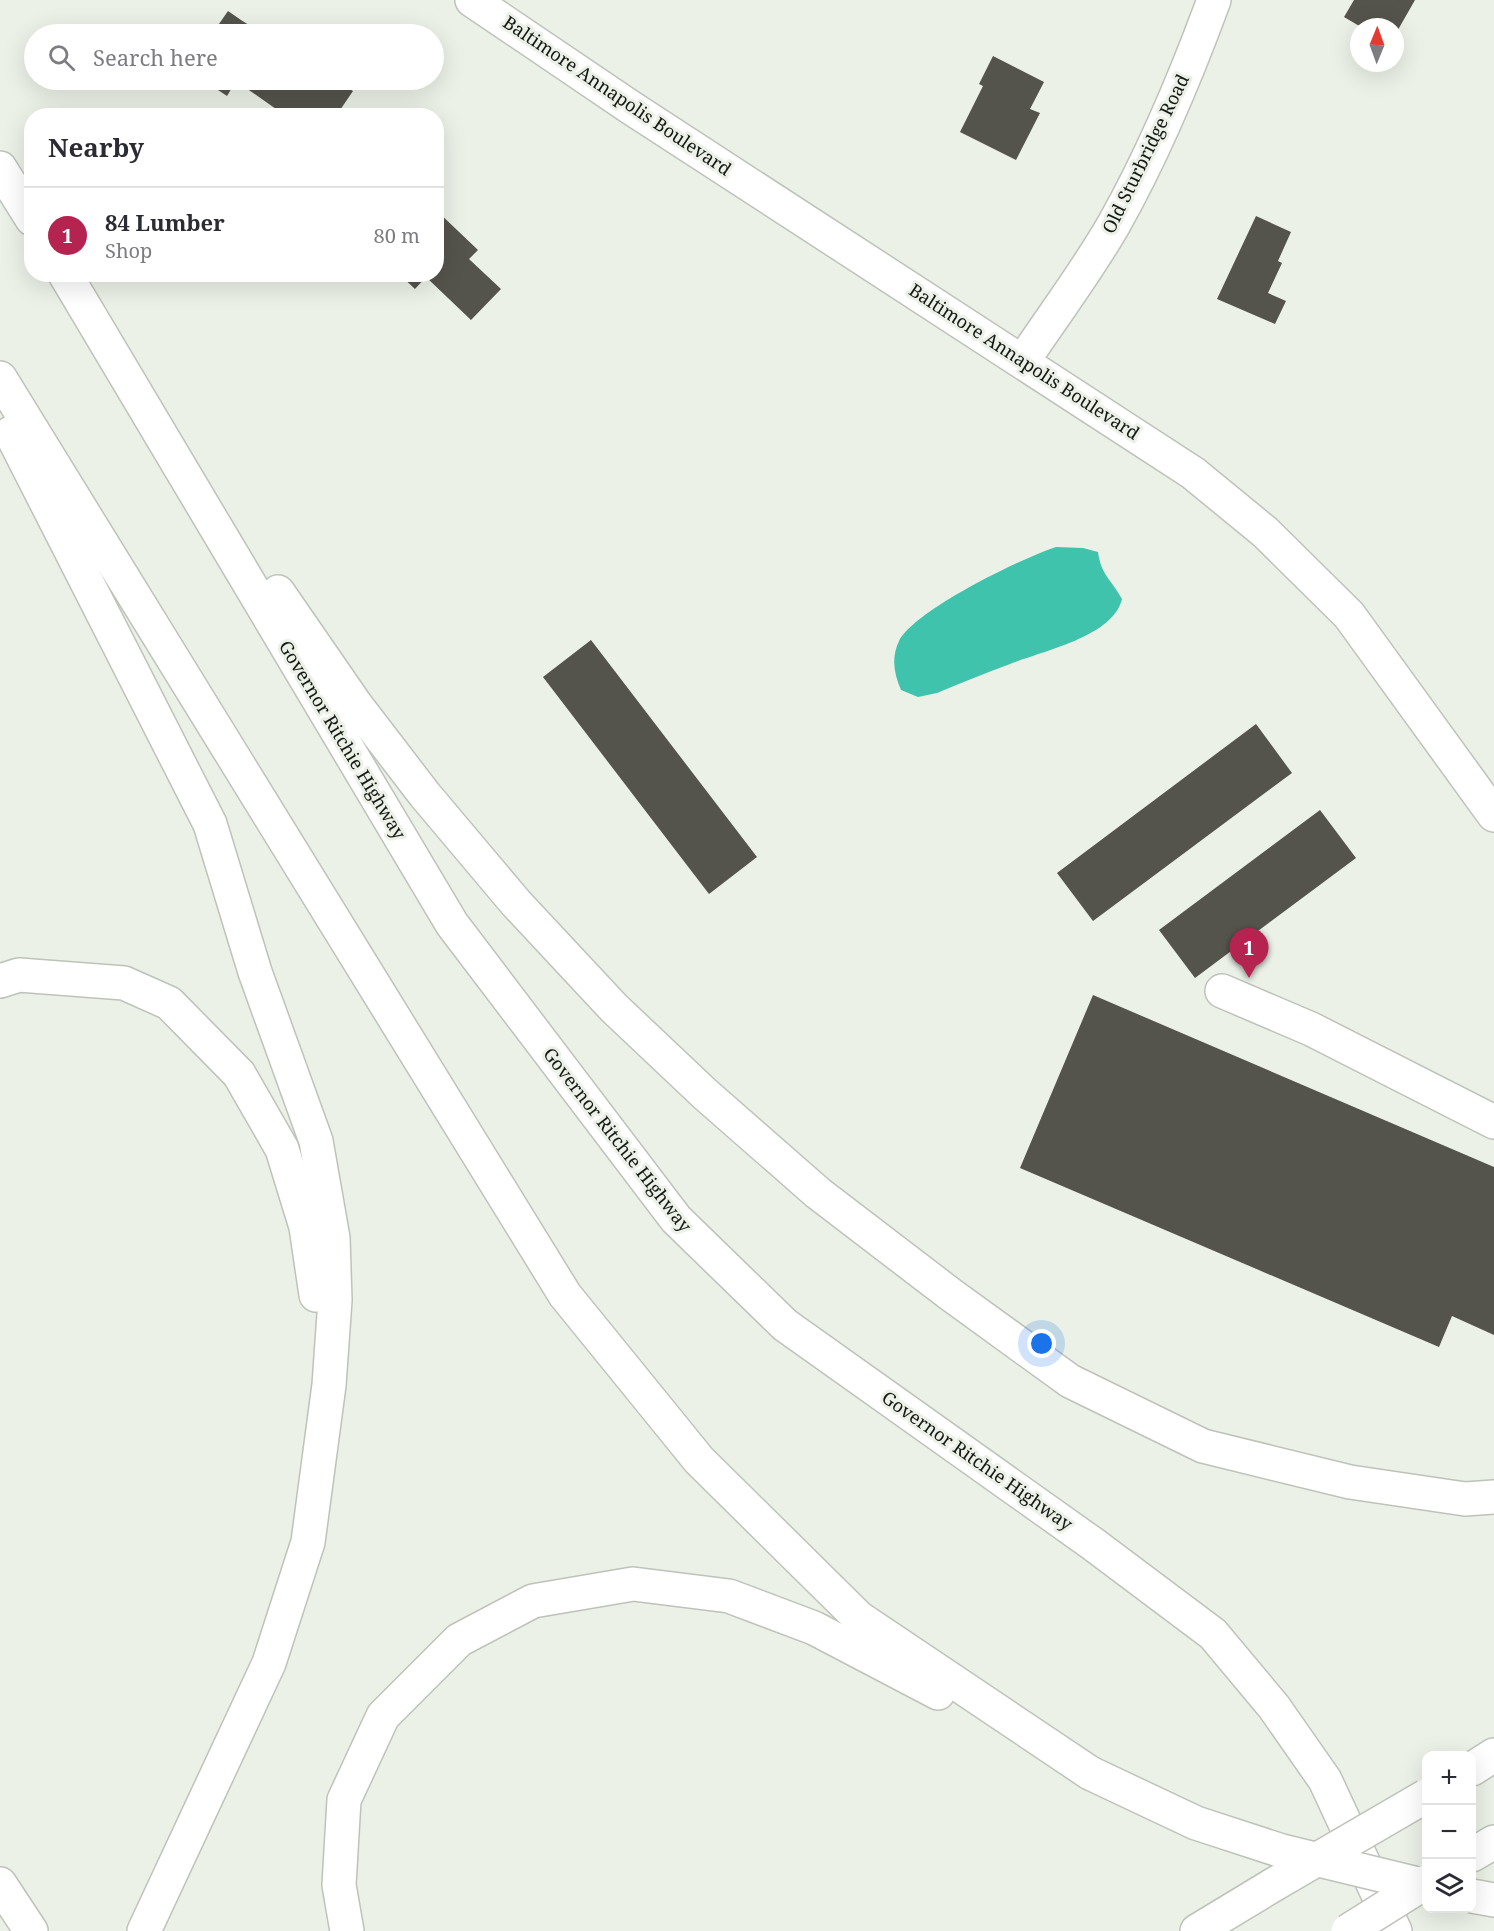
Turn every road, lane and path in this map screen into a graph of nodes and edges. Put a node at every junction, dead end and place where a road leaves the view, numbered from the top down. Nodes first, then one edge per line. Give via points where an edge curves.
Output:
1 (472, 0) edge
2 (1214, 0) edge
3 (0, 168) edge
4 (24, 206) edge
5 (70, 282) edge
6 (118, 361) junction
7 (1023, 361) junction
8 (0, 378) edge
9 (0, 411) edge
10 (1494, 815) edge
11 (0, 981) edge
12 (1222, 991) dead end
13 (1494, 1122) edge
14 (329, 1385) junction
15 (1494, 1497) edge
16 (1494, 1755) edge
17 (1476, 1766) edge
18 (1090, 1773) junction
19 (1422, 1798) edge
20 (1494, 1842) edge
21 (1476, 1853) edge
22 (1422, 1883) edge
23 (0, 1884) edge
24 (1422, 1886) edge
25 (1476, 1897) edge
26 (1494, 1900) edge
27 (149, 1921) edge
28 (31, 1931) edge
29 (347, 1931) edge
30 (1197, 1931) edge
31 (1348, 1931) edge
32 (1395, 1931) edge

1 - 7 main road, Baltimore Annapolis Boulevard
2 - 7 main road, Old Sturbridge Road via 1153,148 1113,225
3 - 4 main road
5 - 6 main road, Governor Ritchie Highway
6 - 15 main road via 356,705 425,795 516,903 622,1016 818,1192 1070,1381 1203,1446 1350,1482 1465,1499
6 - 32 main road, Governor Ritchie Highway via 452,924 676,1219 785,1325 1213,1634 1274,1707 1325,1780
7 - 10 main road, Baltimore Annapolis Boulevard via 1193,473 1310,574 1349,615
8 - 18 main road via 565,1295 699,1460 859,1618
9 - 14 main road via 210,824 255,972 316,1141 333,1238 335,1300
11 - 14 main road via 19,975 124,983 169,1003 239,1074 282,1149 306,1227
12 - 13 main road via 1311,1029
14 - 27 main road via 308,1542 269,1663
16 - 17 main road
18 - 22 main road, bridge via 1196,1823 1282,1851
18 - 29 main road via 814,1628 729,1596 633,1584 533,1601 459,1640 383,1716 344,1800 339,1885
19 - 30 main road, bridge
20 - 21 main road
23 - 28 main road
24 - 31 main road, bridge
25 - 26 main road

